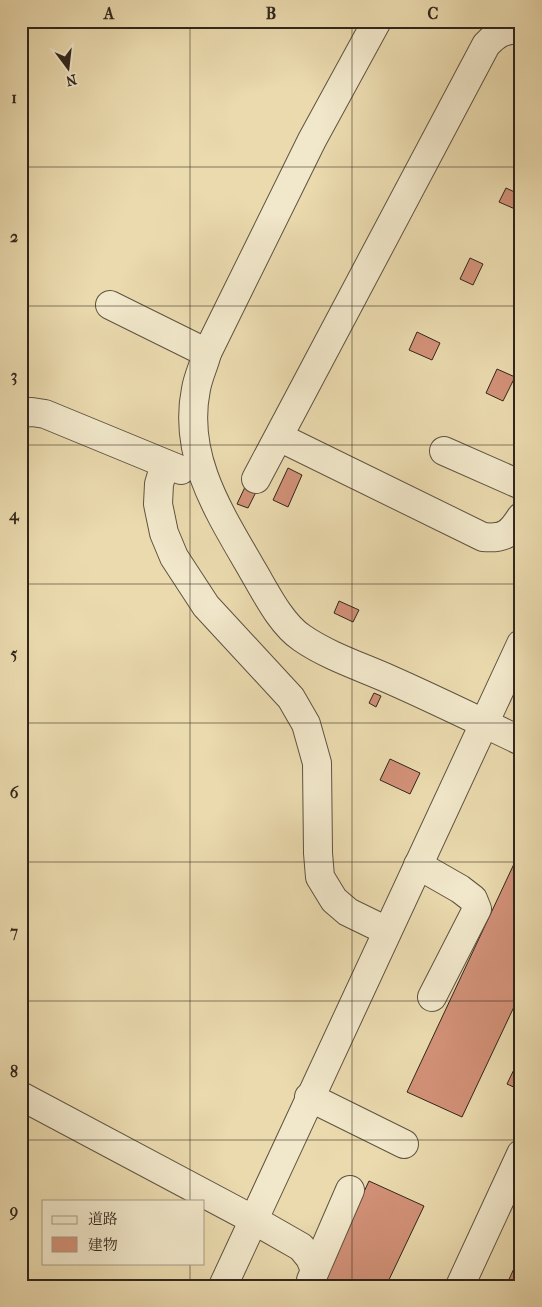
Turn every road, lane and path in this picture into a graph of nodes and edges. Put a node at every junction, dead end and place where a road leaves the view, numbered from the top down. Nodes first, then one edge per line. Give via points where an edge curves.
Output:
1 (377, 21) edge
2 (521, 29) edge
3 (110, 305) dead end
4 (208, 353) junction
5 (21, 413) edge
6 (279, 437) junction
7 (444, 451) dead end
8 (165, 464) junction
9 (256, 479) dead end
10 (204, 480) junction
11 (521, 485) edge
12 (521, 517) edge
13 (521, 644) edge
14 (484, 723) junction
15 (521, 740) edge
16 (418, 865) junction
17 (387, 930) junction
18 (432, 996) dead end
19 (21, 1096) edge
20 (309, 1098) junction
21 (404, 1144) dead end
22 (521, 1154) edge
23 (350, 1190) dead end
24 (252, 1219) junction
25 (311, 1278) edge
26 (223, 1286) edge
27 (460, 1286) edge

1 - 4 lane via 312,140
2 - 6 lane via 497,33 486,44
3 - 4 lane
4 - 10 lane via 196,388 192,418
5 - 8 lane via 45,414
6 - 9 lane
6 - 12 lane via 483,537 505,535
7 - 11 lane
8 - 10 lane
8 - 17 lane via 158,504 174,557 206,606 291,698 306,724 317,764 320,877 334,900 348,912
10 - 14 lane via 225,522 288,627 330,653
13 - 14 lane
14 - 15 lane
14 - 16 lane
16 - 17 lane
16 - 18 lane via 460,889 472,898 478,909
17 - 20 lane
19 - 24 lane
20 - 21 lane
20 - 24 lane
22 - 27 lane
23 - 25 lane
24 - 25 lane via 301,1247 310,1258
24 - 26 lane

